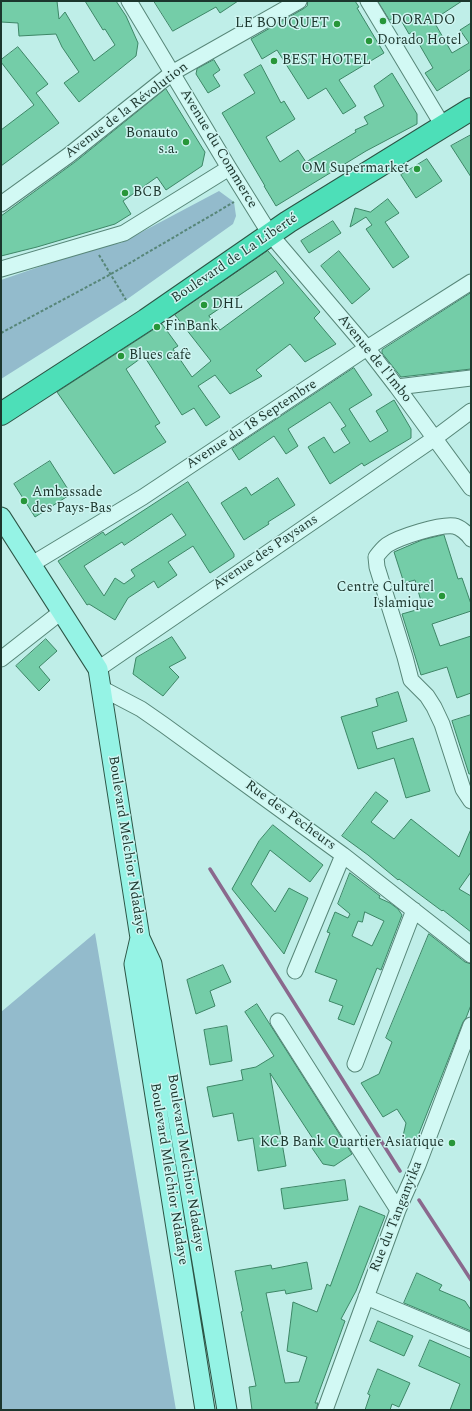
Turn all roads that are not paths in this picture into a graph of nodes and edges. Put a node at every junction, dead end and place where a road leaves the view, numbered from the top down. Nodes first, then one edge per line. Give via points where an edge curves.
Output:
1 (129, 1) edge
2 (299, 1) edge
3 (368, 1) edge
4 (172, 73) junction
5 (471, 109) edge
6 (443, 126) junction
7 (229, 168) junction
8 (1, 204) edge
9 (270, 234) junction
10 (1, 269) edge
11 (471, 282) edge
12 (367, 348) junction
13 (471, 378) edge
14 (397, 387) junction
15 (471, 411) edge
16 (1, 414) edge
17 (435, 438) junction
18 (471, 488) edge
19 (1, 517) edge
20 (471, 539) edge
21 (32, 564) junction
22 (61, 612) junction
23 (1, 658) edge
24 (98, 669) junction
25 (101, 688) junction
26 (471, 802) edge
27 (343, 855) junction
28 (414, 910) junction
29 (140, 938) junction
30 (471, 955) edge
31 (295, 971) dead end
32 (278, 1021) dead end
33 (471, 1025) edge
34 (355, 1064) dead end
35 (401, 1204) junction
36 (366, 1297) junction
37 (471, 1341) edge
38 (205, 1410) edge
39 (227, 1410) edge
40 (325, 1410) edge

1 - 4 street, Avenue du Commerce
2 - 4 street, Avenue de la Révolution
3 - 6 street
4 - 7 street, Avenue du Commerce
4 - 8 street, Avenue de la Révolution via 69,155
5 - 6 highway, Boulevard de La Liberté
6 - 9 highway, Boulevard de La Liberté
7 - 9 street, Avenue du Commerce
7 - 10 street via 124,233
9 - 12 street, Avenue de l'Imbo
9 - 16 highway, Boulevard de La Liberté via 146,320
11 - 12 street, Avenue du 18 Septembre
12 - 14 street, Avenue de l'Imbo
12 - 21 street, Avenue du 18 Septembre via 142,497
13 - 14 street
14 - 17 street, Avenue de l'Imbo
15 - 17 street, Avenue des Paysans
17 - 18 street, Avenue de l'Imbo
17 - 24 street, Avenue des Paysans
19 - 21 main road, Boulevard Melchior Ndadaye
20 - 26 street via 456,526 443,525 396,540 385,546 376,557 411,680 434,707 463,789
21 - 22 main road, Boulevard Melchior Ndadaye
22 - 23 street
22 - 24 main road, Boulevard Melchior Ndadaye
24 - 25 main road, Boulevard Melchior Ndadaye
25 - 27 street, Rue des Pecheurs via 141,708
25 - 29 main road, Boulevard Melchior Ndadaye
27 - 28 street, Rue des Pecheurs
27 - 31 street
28 - 30 street, Rue des Pecheurs
28 - 34 street
29 - 38 main road, Boulevard Mlelchior Ndadaye via 134,964
29 - 39 main road, Boulevard Melchior Ndadaye via 152,964
32 - 35 street
33 - 35 street, Rue du Tanganyika
35 - 36 street, Rue du Tanganyika
36 - 37 street
36 - 40 street, Rue du Tanganyika

